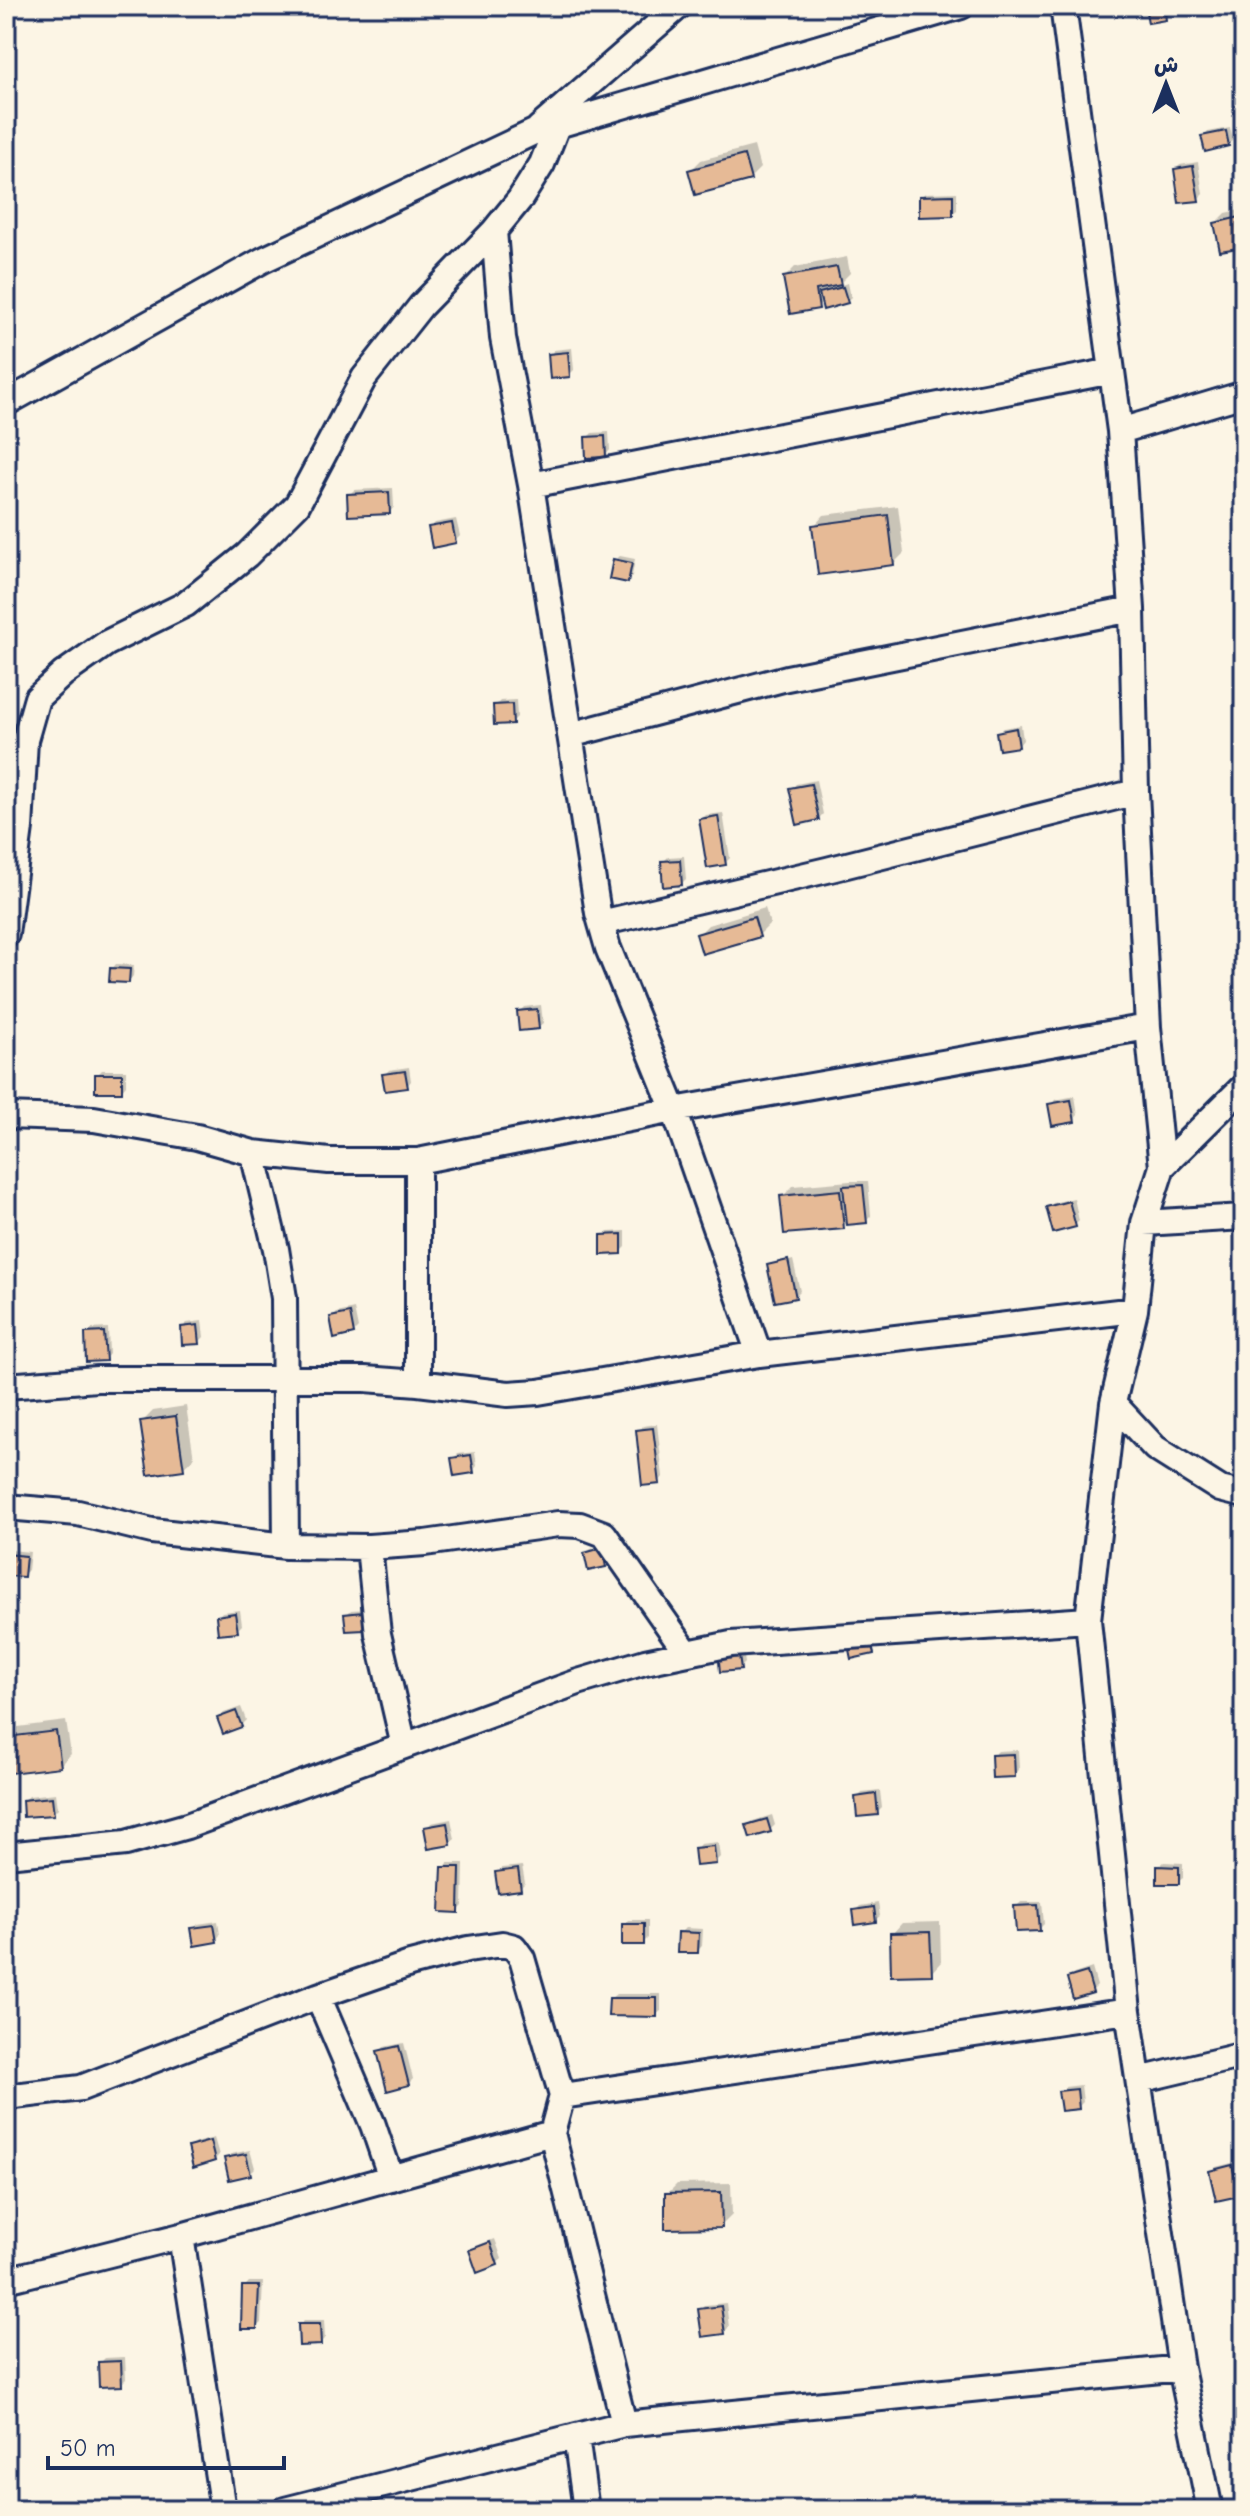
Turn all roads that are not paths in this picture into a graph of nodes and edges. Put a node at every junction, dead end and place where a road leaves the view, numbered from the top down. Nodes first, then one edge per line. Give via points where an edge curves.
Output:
1 (961, 6) edge
2 (1063, 6) edge
3 (677, 7) edge
4 (546, 129) junction
5 (494, 231) junction
6 (1112, 371) junction
7 (1244, 394) edge
8 (6, 403) edge
9 (1120, 431) junction
10 (531, 485) junction
11 (1132, 609) junction
12 (570, 735) junction
13 (1136, 792) junction
14 (601, 923) junction
15 (6, 934) edge
16 (1148, 1027) junction
17 (1244, 1086) edge
18 (674, 1110) junction
19 (6, 1116) edge
20 (253, 1153) junction
21 (418, 1161) junction
22 (1162, 1167) junction
23 (1244, 1217) edge
24 (1144, 1223) junction
25 (1135, 1310) junction
26 (759, 1354) junction
27 (283, 1380) junction
28 (418, 1383) junction
29 (6, 1386) edge
30 (1113, 1403) junction
31 (1244, 1495) edge
32 (6, 1507) edge
33 (286, 1546) junction
34 (369, 1547) junction
35 (1088, 1620) junction
36 (687, 1653) junction
37 (404, 1746) junction
38 (6, 1855) edge
39 (318, 1996) junction
40 (1128, 2011) junction
41 (1244, 2055) edge
42 (1139, 2080) junction
43 (562, 2096) junction
44 (6, 2097) edge
45 (552, 2133) junction
46 (391, 2178) junction
47 (181, 2236) junction
48 (6, 2280) edge
49 (1181, 2368) junction
50 (624, 2424) junction
51 (576, 2436) junction
52 (223, 2510) edge
53 (285, 2510) edge
54 (586, 2510) edge
55 (1210, 2510) edge

1 - 4 street
2 - 6 street
3 - 4 street
4 - 5 street via 542,164
4 - 8 street via 263,260
5 - 10 street via 503,338
5 - 15 street via 421,306 364,378 297,505 247,555 186,604 107,643 37,698 25,740
6 - 9 street
6 - 10 street
7 - 9 street
9 - 11 street
10 - 12 street
11 - 12 street via 787,678
11 - 13 street
12 - 14 street
13 - 14 street
13 - 16 street
14 - 18 street
16 - 18 street
16 - 22 street
17 - 22 street
18 - 21 street
18 - 26 street
19 - 20 street via 94,1119
20 - 21 street via 329,1161
20 - 27 street via 284,1298
21 - 28 street
22 - 24 street
23 - 24 street
24 - 25 street
25 - 26 street
25 - 30 street
26 - 28 street via 538,1392 508,1394
27 - 28 street
27 - 29 street via 97,1379
27 - 33 street
30 - 31 street via 1155,1448 1220,1489
30 - 35 street
32 - 33 street
33 - 34 street
34 - 36 street via 580,1525 604,1534
34 - 37 street via 378,1634
35 - 36 street via 731,1644
35 - 40 street
36 - 37 street via 578,1682
37 - 38 street via 187,1826 126,1843
39 - 43 street via 468,1949 514,1947 522,1958
39 - 44 street via 81,2088
39 - 46 street
40 - 42 street
40 - 43 street
41 - 42 street
42 - 49 street
43 - 45 street
45 - 46 street
45 - 50 street
46 - 47 street
47 - 48 street
47 - 52 street
49 - 50 street
49 - 55 street
50 - 51 street
51 - 53 street
51 - 54 street

